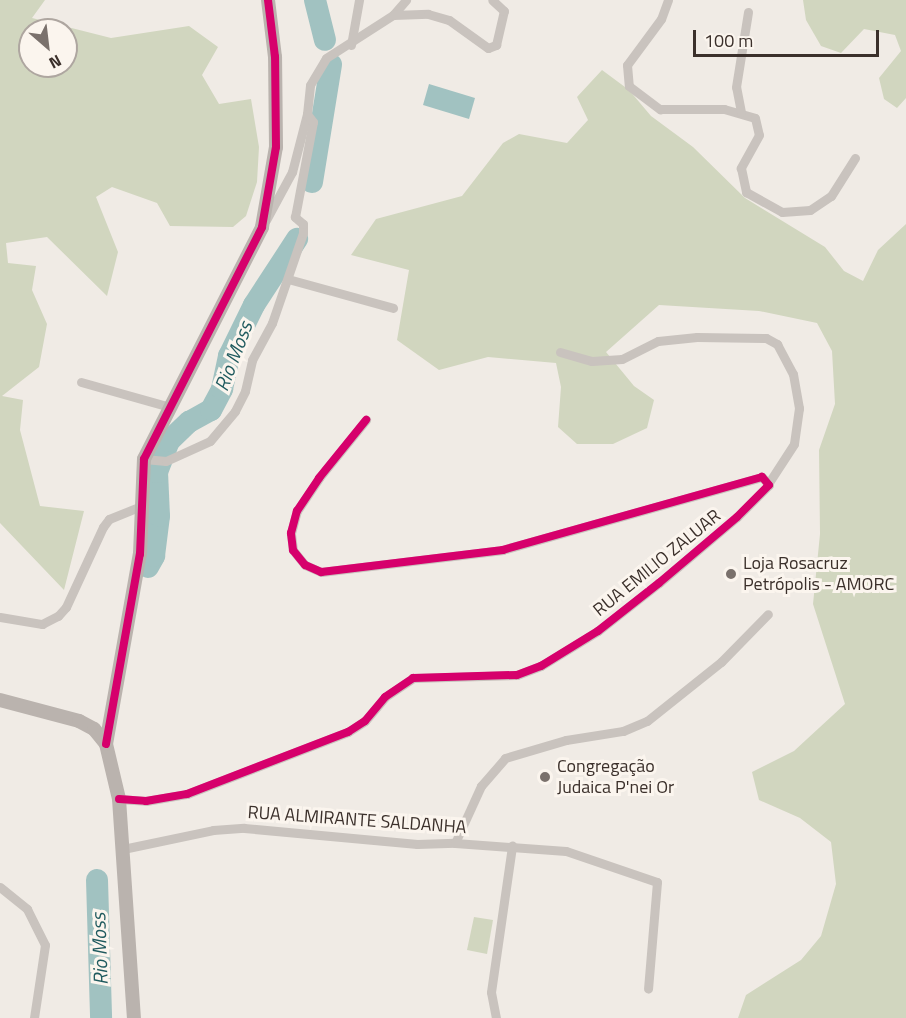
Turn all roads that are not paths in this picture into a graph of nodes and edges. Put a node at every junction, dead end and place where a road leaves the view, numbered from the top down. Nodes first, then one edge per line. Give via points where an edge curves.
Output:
1 (268, 0) edge
2 (358, 0) edge
3 (406, 0) edge
4 (492, 0) edge
5 (668, 0) edge
6 (748, 12) dead end
7 (393, 15) junction
8 (351, 45) junction
9 (741, 112) junction
10 (307, 114) junction
11 (855, 158) dead end
12 (262, 227) junction
13 (288, 279) junction
14 (393, 308) dead end
15 (560, 352) dead end
16 (81, 382) dead end
17 (170, 406) junction
18 (366, 420) dead end
19 (144, 459) junction
20 (770, 481) junction
21 (142, 506) junction
22 (768, 614) dead end
23 (0, 617) edge
24 (0, 700) edge
25 (106, 744) junction
26 (119, 800) junction
27 (455, 843) junction
28 (512, 846) junction
29 (123, 849) junction
30 (0, 888) edge
31 (648, 989) dead end
32 (34, 1018) edge
33 (134, 1018) edge
34 (496, 1018) edge

1 - 12 street via 276,147
2 - 8 street
3 - 7 street
4 - 7 street via 504,10 496,45 488,48 449,20 428,14
5 - 9 street via 661,19 627,65 629,86 660,109
6 - 9 street via 736,87
7 - 8 street
8 - 10 street via 326,58 316,69
9 - 11 street via 755,118 759,127 759,135 741,168 746,192 782,212 810,210 831,196
10 - 12 street via 292,172
10 - 13 street via 312,122 296,208 303,233
12 - 17 street
13 - 14 street
13 - 19 street via 252,360 236,411 210,441 166,461
15 - 20 street via 592,362 622,359 658,341 697,337 766,338 777,344 792,374 799,408 794,444
16 - 17 street
17 - 19 street
18 - 20 street, RUA EMILIO ZALUAR via 297,511 291,533 293,550 305,565 321,572 503,550 762,477
19 - 21 street
20 - 26 street, RUA EMILIO ZALUAR via 737,517 658,583 598,631 541,666 517,675 413,678 385,697 365,721 348,732 187,794 146,801
21 - 23 street via 109,519 58,616 42,624
21 - 25 street via 140,554
22 - 27 street via 713,669 647,721 505,758 481,786
24 - 25 street via 79,721 94,729
25 - 26 street
26 - 29 street
27 - 28 street, RUA ALMIRANTE SALDANHA
27 - 29 street, RUA ALMIRANTE SALDANHA via 417,844 244,828 213,830
28 - 31 street, RUA ALMIRANTE SALDANHA via 566,850 657,882
28 - 34 street via 490,992
29 - 33 street
30 - 32 street via 27,909 45,945

